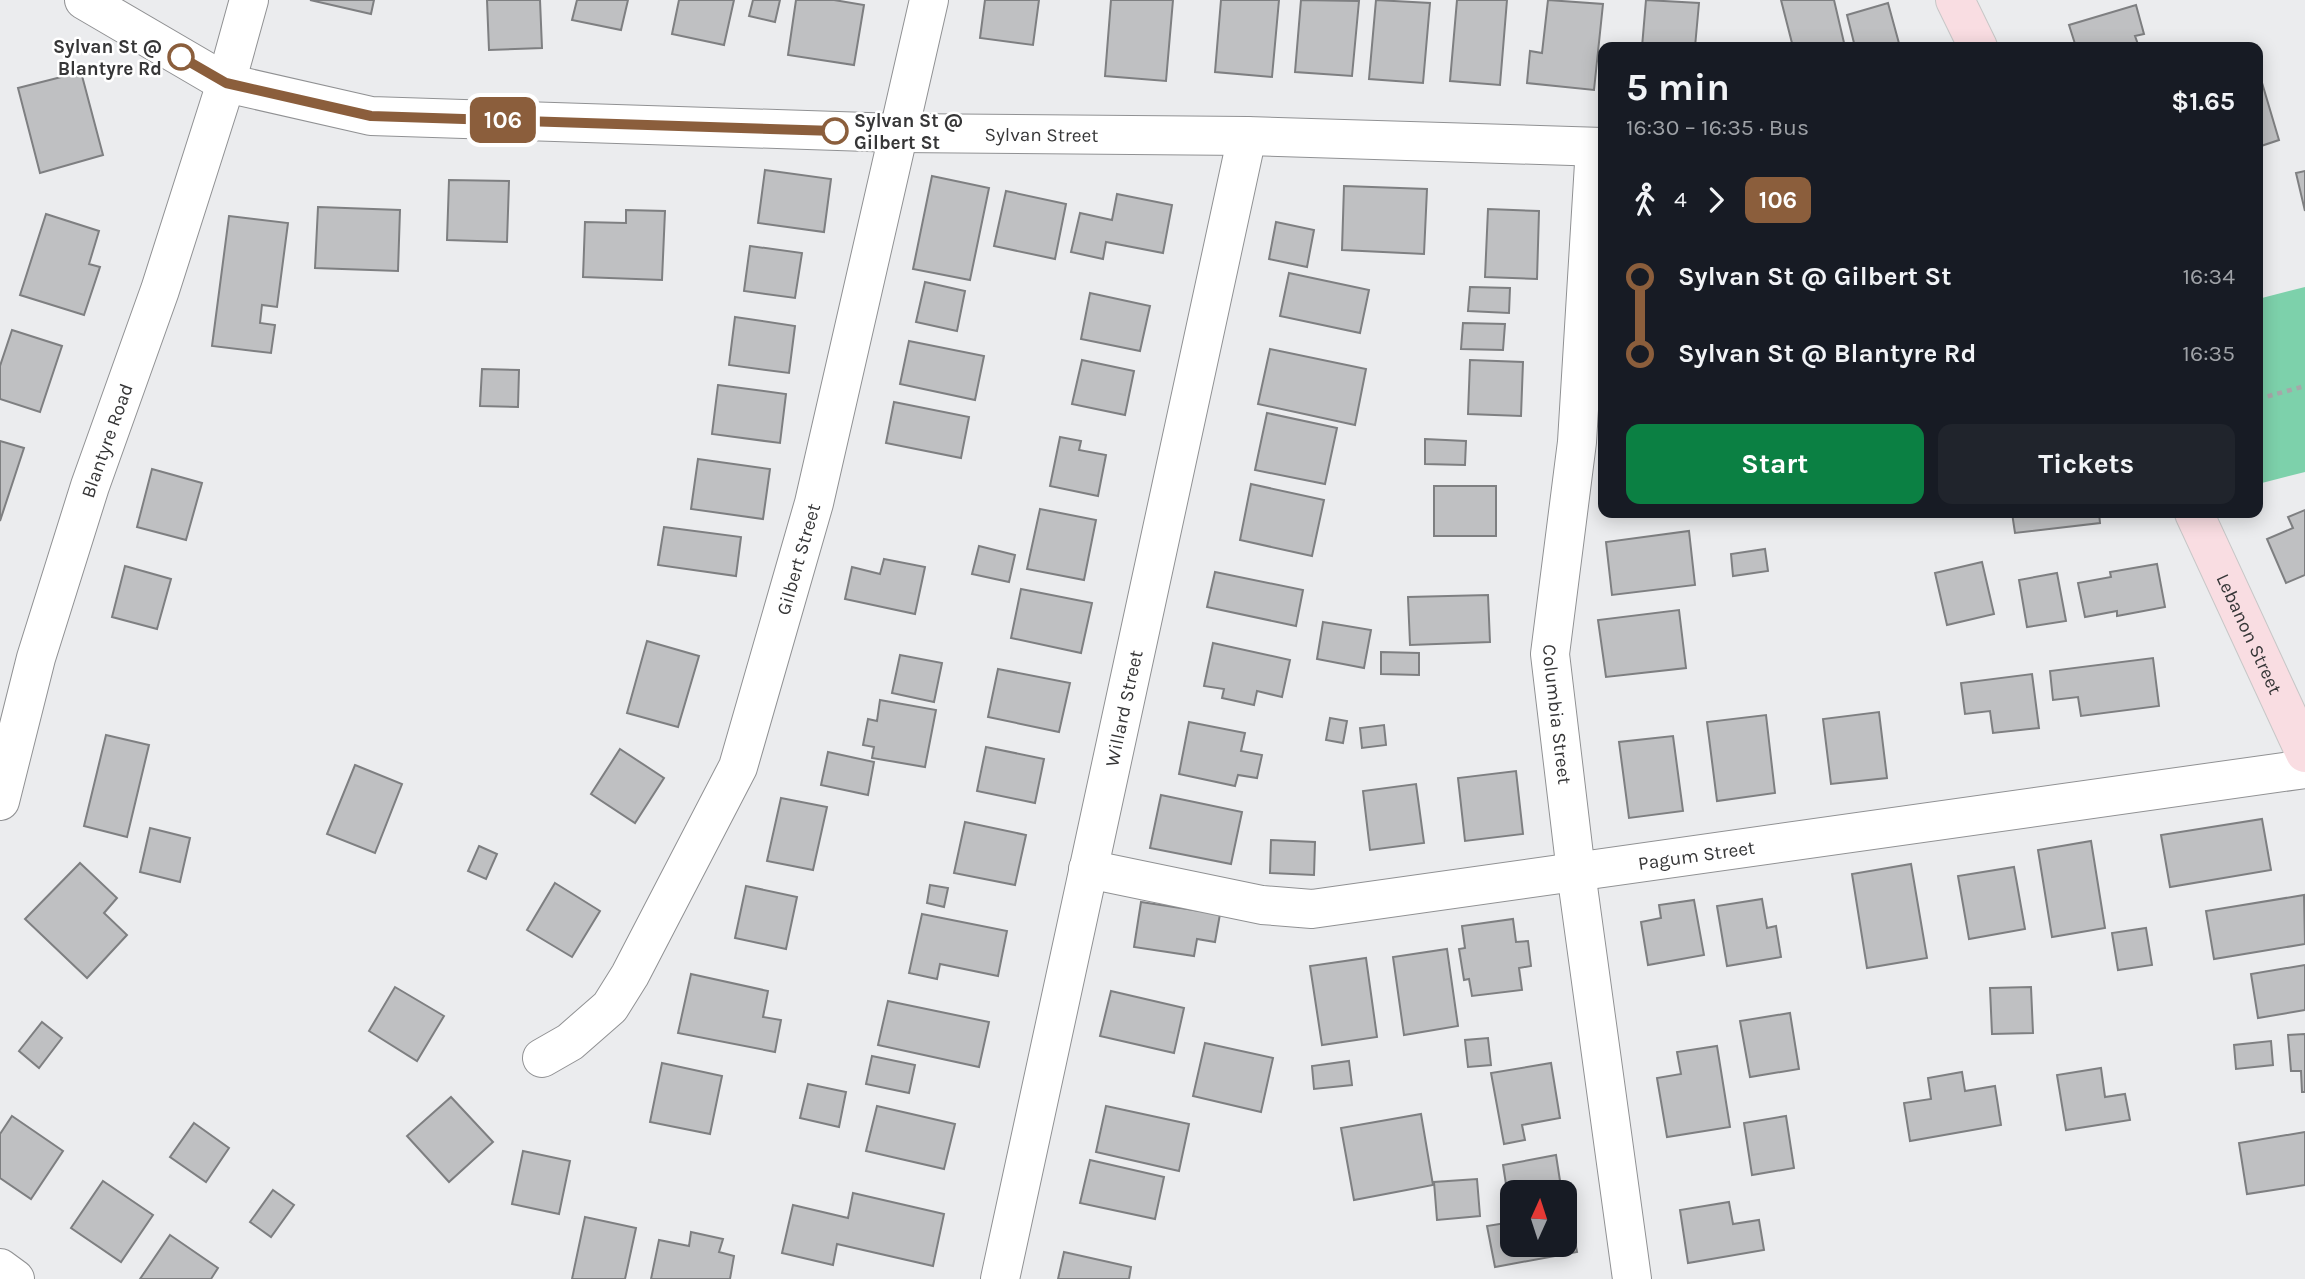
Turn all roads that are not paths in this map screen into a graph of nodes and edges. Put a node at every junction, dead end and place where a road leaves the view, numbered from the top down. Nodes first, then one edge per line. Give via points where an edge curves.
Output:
1 (84, 0) edge
2 (248, 0) edge
3 (929, 0) edge
4 (1955, 0) edge
5 (1976, 42) edge
6 (226, 83) junction
7 (898, 133) junction
8 (1247, 136) junction
9 (1598, 147) edge
10 (1598, 160) edge
11 (2196, 518) edge
12 (2305, 753) edge
13 (2305, 769) edge
14 (0, 801) edge
15 (1088, 869) junction
16 (1576, 872) junction
17 (542, 1058) dead end
18 (0, 1268) edge
19 (15, 1279) edge
20 (1000, 1279) edge
21 (1632, 1279) edge

1 - 6 street, Sylvan Street
2 - 6 street, Blantyre Road
3 - 7 street, Gilbert Street
4 - 5 main road
6 - 7 street, Sylvan Street via 371,116
6 - 14 street, Blantyre Road via 160,290 90,485 36,658
7 - 8 street, Sylvan Street
7 - 17 street, Gilbert Street via 814,503 738,767 610,1007 570,1042
8 - 9 street, Sylvan Street
8 - 15 street, Willard Street
10 - 16 street, Columbia Street via 1577,442 1550,653
11 - 12 main road, Lebanon Street
13 - 16 street, Pagum Street
15 - 16 street, Pagum Street via 1288,909
15 - 20 street, Willard Street
16 - 21 street, Columbia Street
18 - 19 street

